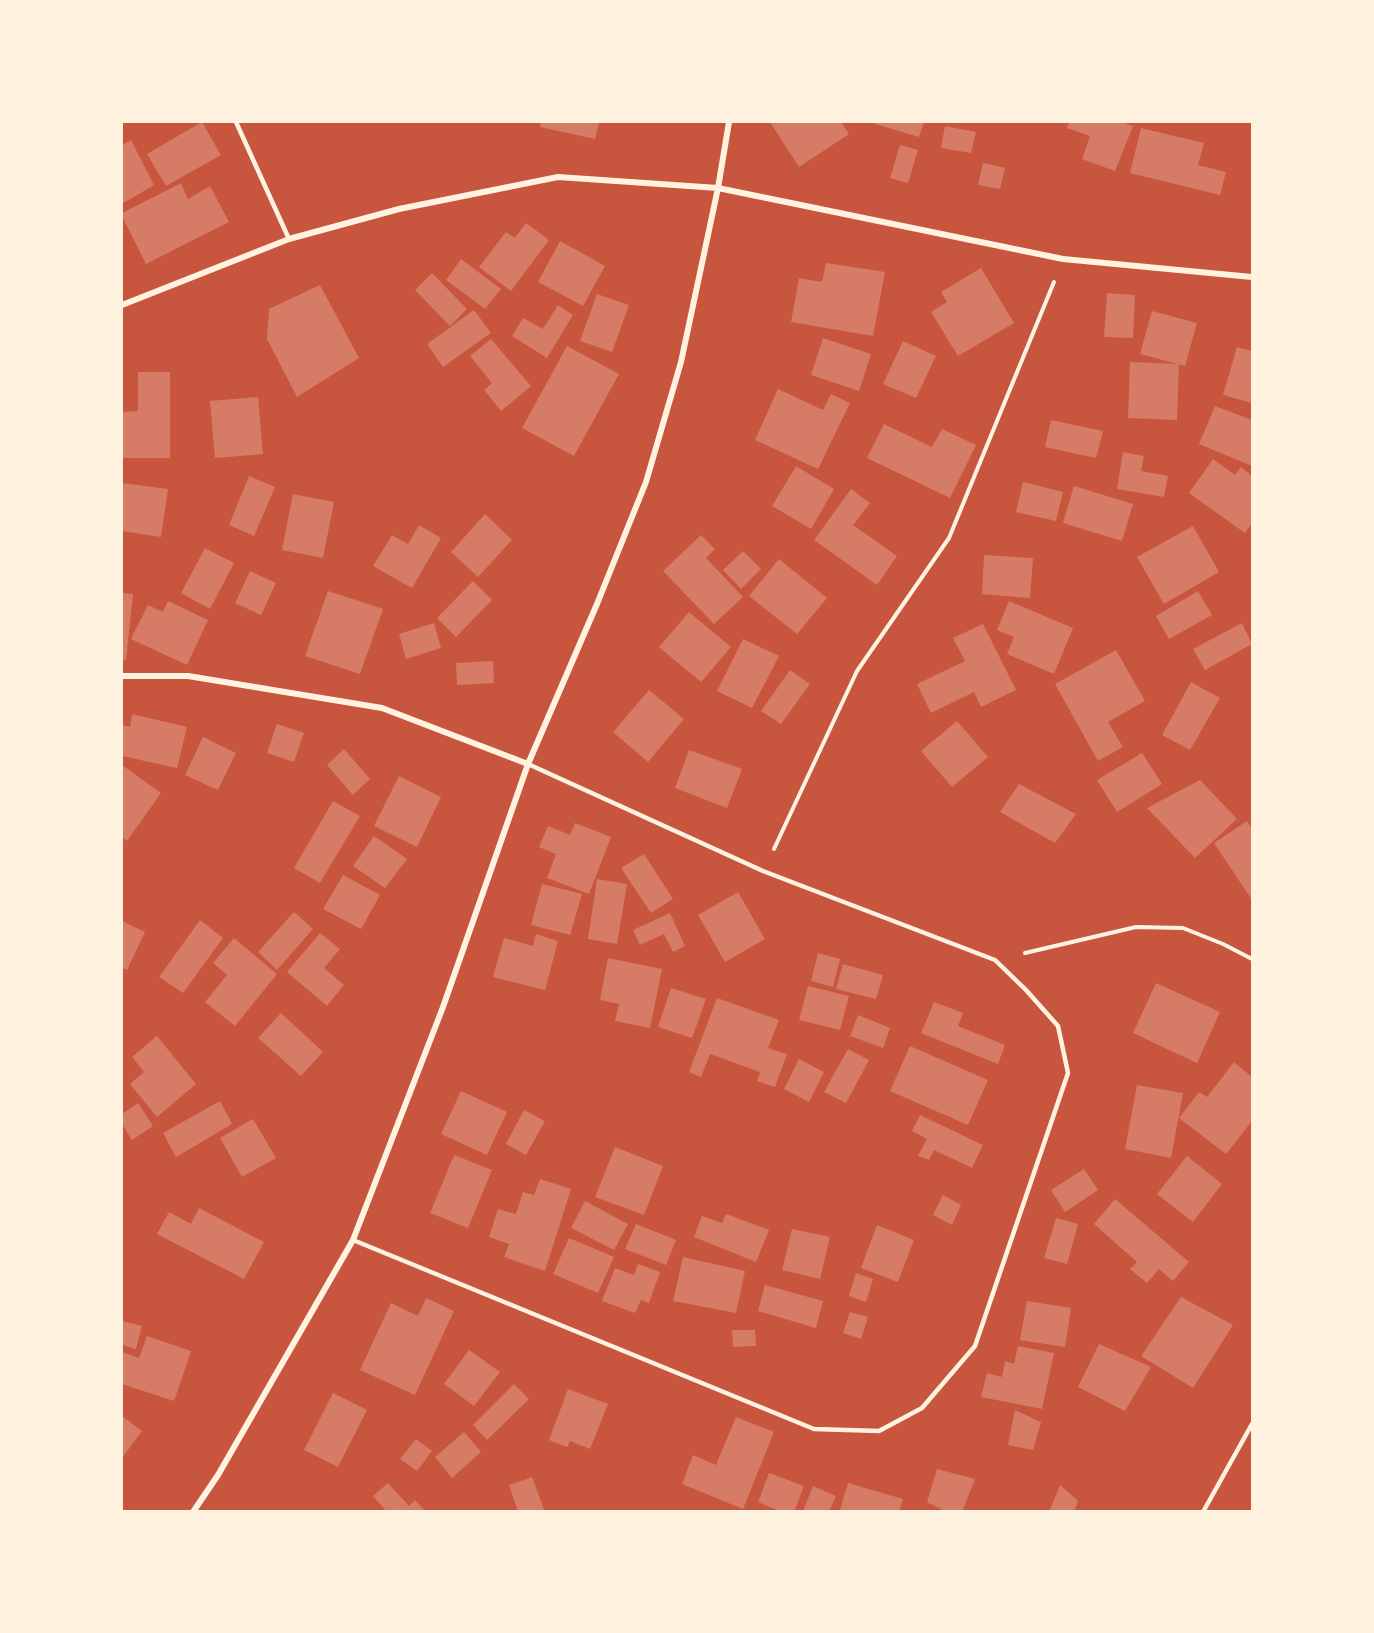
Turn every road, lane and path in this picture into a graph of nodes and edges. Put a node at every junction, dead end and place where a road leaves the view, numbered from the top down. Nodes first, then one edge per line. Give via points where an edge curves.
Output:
1 (236, 122) edge
2 (729, 122) edge
3 (718, 188) junction
4 (290, 239) junction
5 (1063, 259) junction
6 (1252, 277) edge
7 (122, 305) edge
8 (122, 676) edge
9 (528, 764) junction
10 (763, 871) junction
11 (1252, 959) edge
12 (995, 960) junction
13 (353, 1240) junction
14 (1252, 1424) edge
15 (193, 1512) edge
16 (1203, 1512) edge

1 - 4 lane
2 - 3 street
3 - 4 street via 558,177 399,209
3 - 5 street
3 - 9 street via 681,362 646,482
4 - 7 street
5 - 6 street
5 - 10 path via 950,538 857,672
8 - 9 street via 188,676 382,708
9 - 10 lane
9 - 13 street via 443,1007
10 - 12 lane
11 - 12 path via 1183,928 1136,927
12 - 13 lane via 1058,1026 1068,1073 975,1347 922,1408 879,1431 814,1429
13 - 15 street
14 - 16 lane

